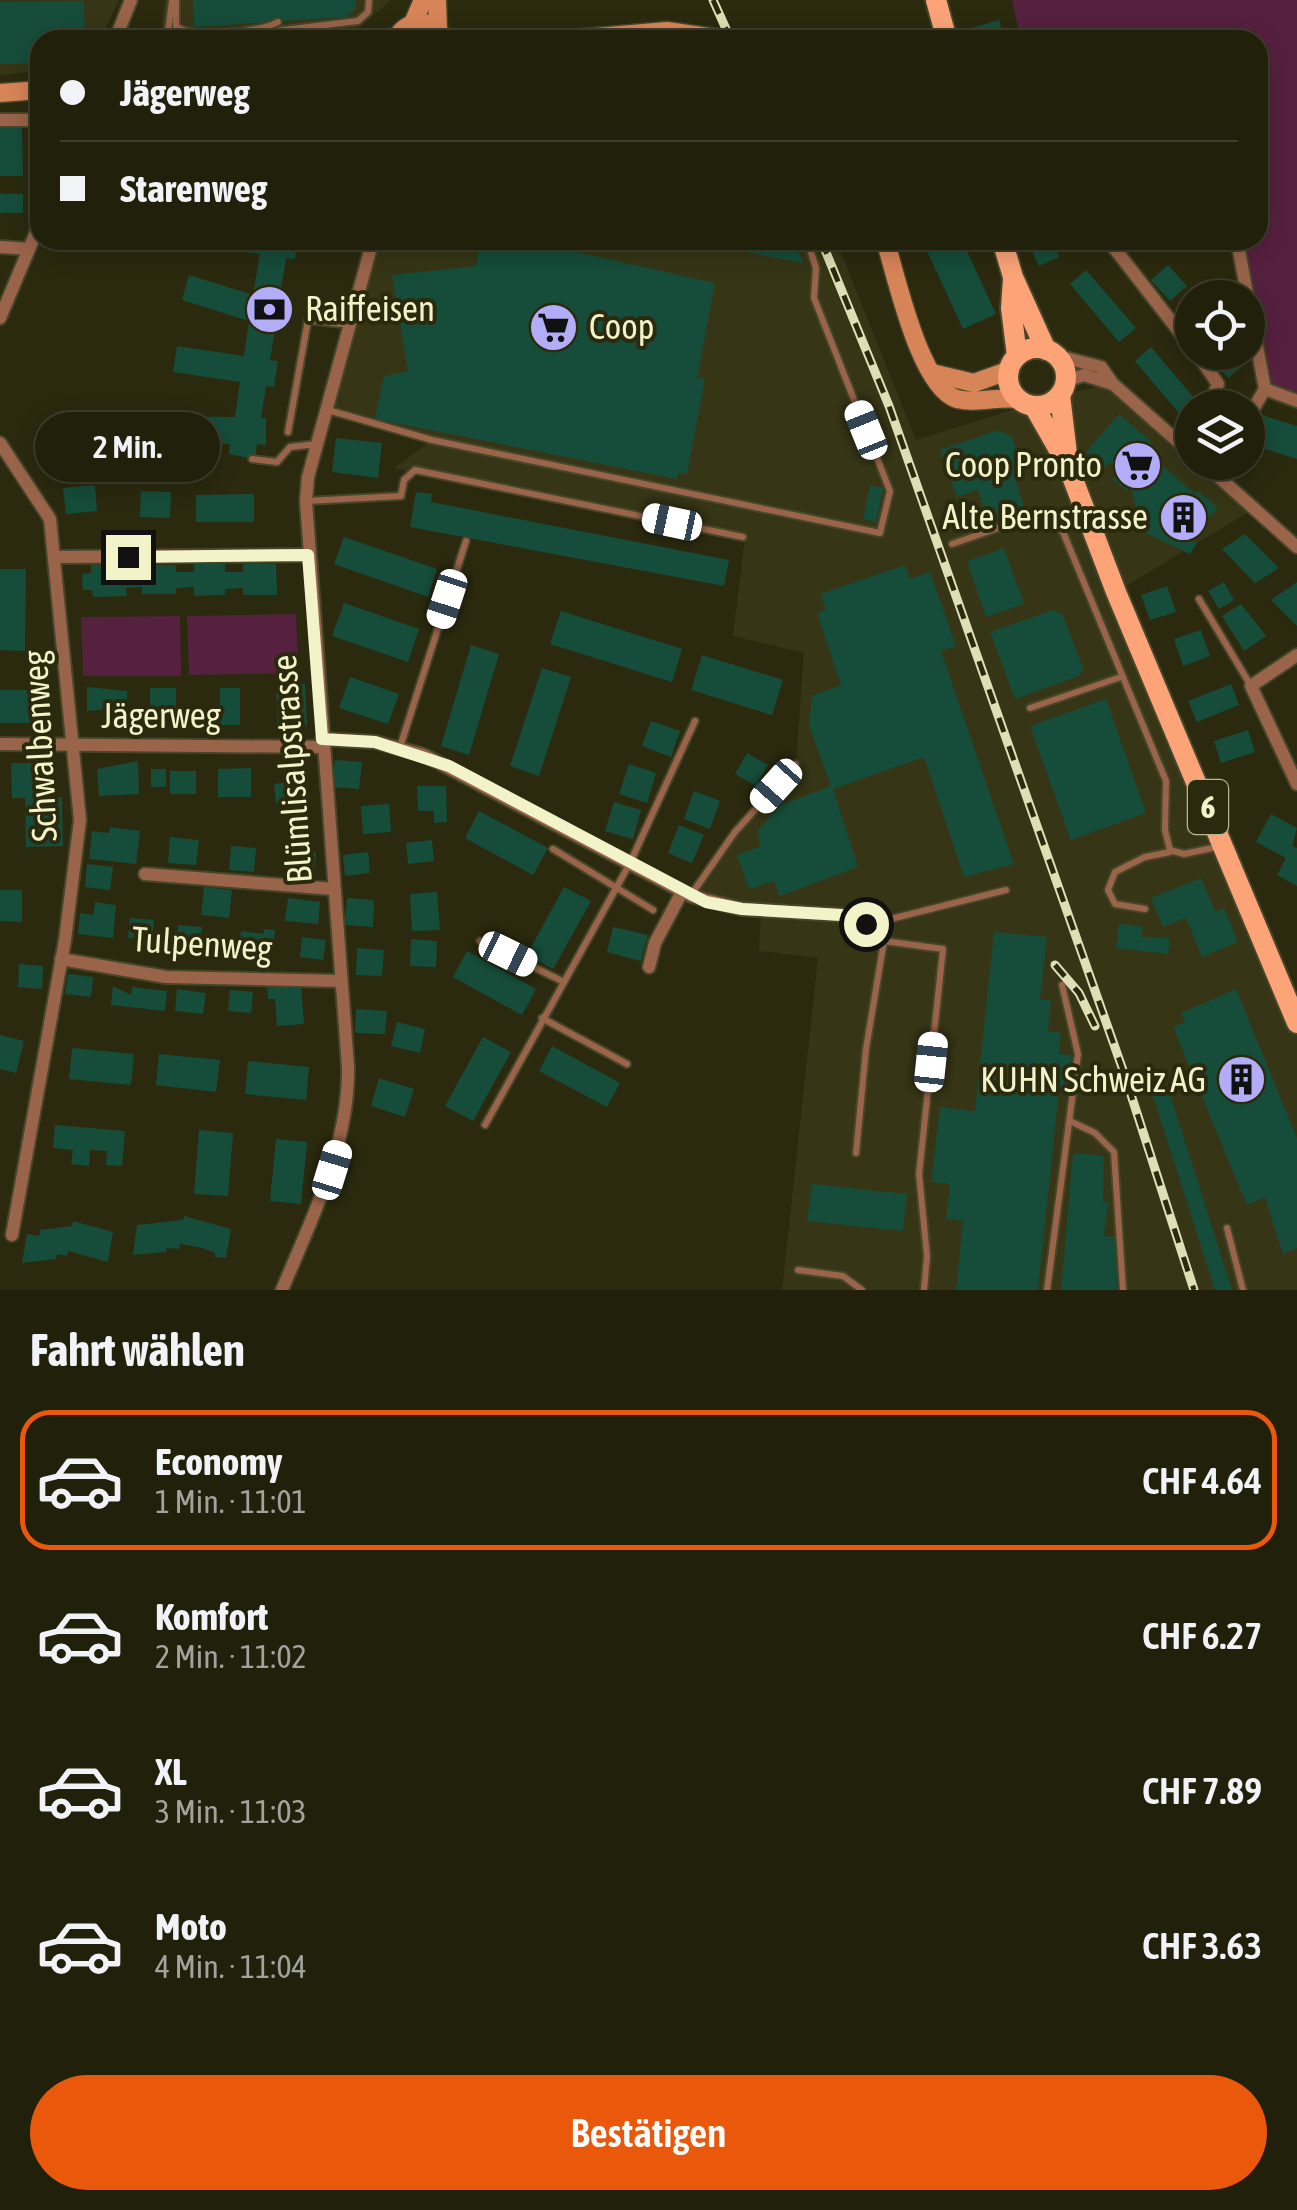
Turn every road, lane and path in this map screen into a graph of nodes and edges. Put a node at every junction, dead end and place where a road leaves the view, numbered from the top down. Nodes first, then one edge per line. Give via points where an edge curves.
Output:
1 (132, 0) edge
2 (174, 0) edge
3 (369, 0) edge
4 (423, 0) edge
5 (437, 0) edge
6 (936, 0) edge
7 (324, 19) dead end
8 (278, 22) dead end
9 (413, 23) junction
10 (335, 25) junction
11 (119, 30) edge
12 (171, 30) edge
13 (182, 30) edge
14 (239, 30) edge
15 (290, 30) edge
16 (406, 30) edge
17 (437, 30) edge
18 (444, 30) edge
19 (944, 30) edge
20 (30, 91) edge
21 (0, 94) edge
22 (0, 120) edge
23 (30, 120) edge
24 (0, 247) edge
25 (30, 249) joint
26 (371, 250) edge
27 (810, 250) edge
28 (889, 250) edge
29 (1005, 250) edge
30 (1116, 250) edge
31 (1239, 250) edge
32 (1013, 278) junction
33 (4, 298) edge
34 (0, 318) edge
35 (352, 326) junction
36 (1175, 326) edge
37 (1052, 353) junction
38 (1014, 363) junction
39 (932, 373) junction
40 (1113, 384) junction
41 (1063, 388) junction
42 (1265, 389) joint
43 (1297, 401) edge
44 (1026, 402) junction
45 (327, 410) junction
46 (288, 432) dead end
47 (1175, 438) edge
48 (0, 443) edge
49 (317, 444) junction
50 (252, 459) dead end
51 (1068, 466) junction
52 (1230, 480) edge
53 (306, 501) junction
54 (742, 537) dead end
55 (466, 541) dead end
56 (952, 544) dead end
57 (1297, 547) edge
58 (308, 555) junction
59 (56, 558) junction
60 (1199, 599) dead end
61 (1297, 655) edge
62 (1121, 676) junction
63 (1251, 686) junction
64 (1030, 708) dead end
65 (694, 722) dead end
66 (322, 743) junction
67 (0, 744) edge
68 (74, 745) junction
69 (400, 747) junction
70 (796, 764) dead end
71 (1297, 784) edge
72 (1223, 844) junction
73 (552, 850) dead end
74 (1172, 851) junction
75 (630, 863) junction
76 (145, 874) dead end
77 (614, 888) junction
78 (333, 889) junction
79 (1006, 890) dead end
80 (686, 894) junction
81 (653, 910) dead end
82 (1145, 910) dead end
83 (862, 920) junction
84 (480, 941) dead end
85 (884, 941) junction
86 (61, 960) junction
87 (649, 967) dead end
88 (341, 981) junction
89 (562, 981) junction
90 (1062, 986) dead end
91 (542, 1018) junction
92 (1297, 1023) edge
93 (627, 1064) dead end
94 (1070, 1121) junction
95 (485, 1125) dead end
96 (856, 1153) dead end
97 (1227, 1228) dead end
98 (12, 1235) dead end
99 (798, 1270) dead end
100 (282, 1290) edge
101 (862, 1290) edge
102 (924, 1290) edge
103 (1047, 1290) edge
104 (1123, 1290) edge
105 (1243, 1290) edge

1 - 11 street
2 - 12 lane via 166,25
2 - 13 lane
3 - 10 lane via 364,18
4 - 9 main road
5 - 18 main road
6 - 19 main road
7 - 10 lane
8 - 14 lane
9 - 16 main road
9 - 17 main road
10 - 15 lane
20 - 21 main road
22 - 23 street
24 - 25 street
25 - 33 street
26 - 35 street, Blümlisalpstrasse
27 - 45 lane via 814,298 890,490 880,533 432,440
28 - 39 main road
29 - 32 main road
30 - 36 street
31 - 42 street
32 - 37 main road
32 - 38 main road
33 - 34 street
35 - 45 street, Blümlisalpstrasse
35 - 46 lane via 308,320
37 - 38 main road via 1032,349
37 - 40 street via 1094,363
37 - 41 main road
38 - 39 main road via 974,383
38 - 44 main road via 1009,385
39 - 44 main road via 956,398
40 - 41 street via 1084,375
40 - 47 street
41 - 44 main road via 1050,403
41 - 51 main road, 6
42 - 43 street
44 - 51 main road, 6
45 - 49 street, Blümlisalpstrasse
48 - 59 street, Schwalbenweg via 41,500
49 - 50 lane via 290,447 277,462
49 - 53 street, Blümlisalpstrasse
51 - 72 main road, 6
52 - 57 street
53 - 54 lane via 401,496 414,470
53 - 58 street, Blümlisalpstrasse
55 - 69 lane
56 - 62 lane via 1048,517 1063,532
58 - 59 street
58 - 66 street, Blümlisalpstrasse
59 - 68 street, Schwalbenweg
60 - 63 lane
61 - 63 street
62 - 64 lane
62 - 74 lane via 1166,782 1165,830
63 - 71 street
65 - 75 lane
66 - 68 street, Jägerweg
66 - 69 street, Jägerweg
66 - 78 street, Blümlisalpstrasse
67 - 68 street, Jägerweg
68 - 86 street, Schwalbenweg via 80,820
69 - 75 street, Jägerweg via 449,766
70 - 80 lane
72 - 74 lane via 1195,853
72 - 92 main road, 6
73 - 77 lane
74 - 82 lane via 1115,872 1108,890 1115,904
75 - 77 lane
75 - 80 street, Jägerweg
76 - 78 street
77 - 81 lane
77 - 89 lane
78 - 88 street, Blümlisalpstrasse
79 - 83 lane
80 - 83 street, Jägerweg via 742,909
80 - 87 street via 655,943
83 - 85 lane
84 - 89 lane
85 - 96 lane
85 - 102 lane via 942,949 919,1174
86 - 88 street, Tulpenweg via 166,976
86 - 98 street, Schwalbenweg
88 - 100 street, Blümlisalpstrasse via 348,1093 343,1131
89 - 91 lane
90 - 94 lane via 1078,1054
91 - 93 lane
91 - 95 lane
94 - 103 lane
94 - 104 lane via 1114,1152
97 - 105 lane
99 - 101 lane via 842,1276

